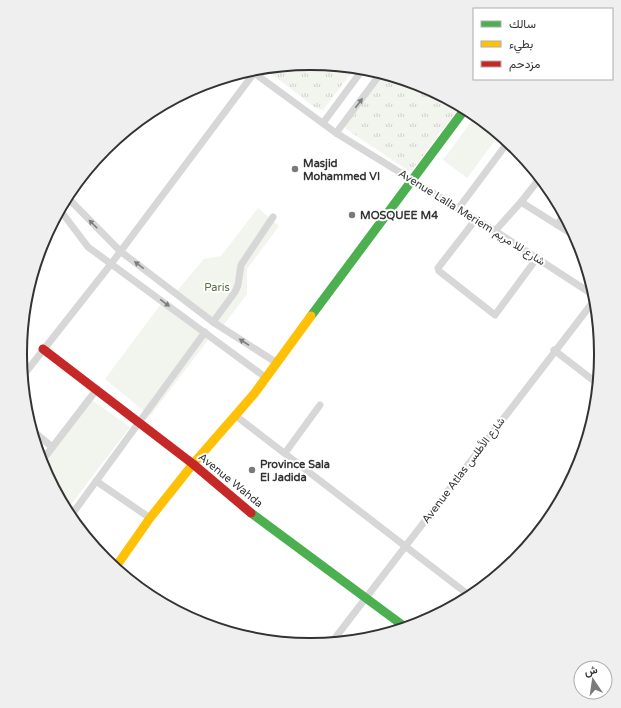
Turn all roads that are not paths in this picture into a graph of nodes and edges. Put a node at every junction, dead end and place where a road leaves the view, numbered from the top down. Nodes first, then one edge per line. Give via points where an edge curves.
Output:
1 (258, 75) edge
2 (359, 75) edge
3 (247, 78) edge
4 (377, 78) edge
5 (462, 114) edge
6 (323, 123) junction
7 (336, 133) junction
8 (504, 147) edge
9 (411, 180) junction
10 (536, 183) edge
11 (72, 202) edge
12 (521, 202) junction
13 (458, 209) junction
14 (64, 215) edge
15 (273, 217) dead end
16 (476, 219) junction
17 (560, 220) edge
18 (556, 225) junction
19 (496, 231) junction
20 (566, 231) edge
21 (120, 251) junction
22 (537, 258) junction
23 (110, 264) junction
24 (587, 290) edge
25 (589, 301) edge
26 (213, 322) junction
27 (205, 332) junction
28 (43, 349) junction
29 (554, 350) junction
30 (277, 363) junction
31 (28, 369) edge
32 (265, 377) junction
33 (593, 380) edge
34 (97, 389) junction
35 (320, 405) dead end
36 (236, 416) junction
37 (140, 422) junction
38 (40, 436) edge
39 (52, 447) junction
40 (285, 453) junction
41 (46, 455) edge
42 (193, 464) junction
43 (96, 482) junction
44 (74, 511) edge
45 (150, 518) junction
46 (405, 546) junction
47 (119, 562) edge
48 (465, 592) edge
49 (365, 599) junction
50 (398, 623) edge
51 (336, 636) edge

1 - 6 street, Avenue Lalla Meriem شارع للا مريم
2 - 6 street
3 - 21 street
7 -> 4 street
5 - 9 street
6 - 7 street, Avenue Lalla Meriem شارع للا مريم
7 - 9 street, Avenue Lalla Meriem شارع للا مريم
8 - 13 street
9 - 13 street, Avenue Lalla Meriem شارع للا مريم
9 - 30 street
10 - 12 street
21 -> 11 street
12 - 18 street
12 - 19 street
13 - 16 street, Avenue Lalla Meriem شارع للا مريم
14 - 23 street via 88,247
15 - 26 street via 241,265 235,292
16 - 19 street, Avenue Lalla Meriem شارع للا مريم
16 - 22 street via 438,268 495,315
17 - 18 street
18 - 20 street
19 - 22 street, Avenue Lalla Meriem شارع للا مريم
21 - 23 street
26 -> 21 street
22 - 24 street, Avenue Lalla Meriem شارع للا مريم
23 -> 27 street
23 - 28 street
25 - 29 street, Avenue Atlas شارع الأطلس
30 -> 26 street
27 - 32 street
27 - 37 street
28 - 31 street
28 - 34 street, Avenue Wahda
29 - 33 street
29 - 46 street, Avenue Atlas شارع الأطلس
30 - 32 street
32 - 36 street
34 - 37 street, Avenue Wahda
34 - 39 street
35 - 40 street
36 - 40 street
36 - 42 street
37 - 42 street, Avenue Wahda
37 - 43 street
38 - 39 street
39 - 41 street
40 - 46 street
42 - 45 street
42 - 49 street, Avenue Wahda via 261,521
43 - 44 street
43 - 45 street
45 - 47 street
46 - 48 street
46 - 49 street, Avenue Atlas شارع الأطلس
49 - 50 street, Avenue Wahda
49 - 51 street, Avenue Atlas شارع الأطلس

